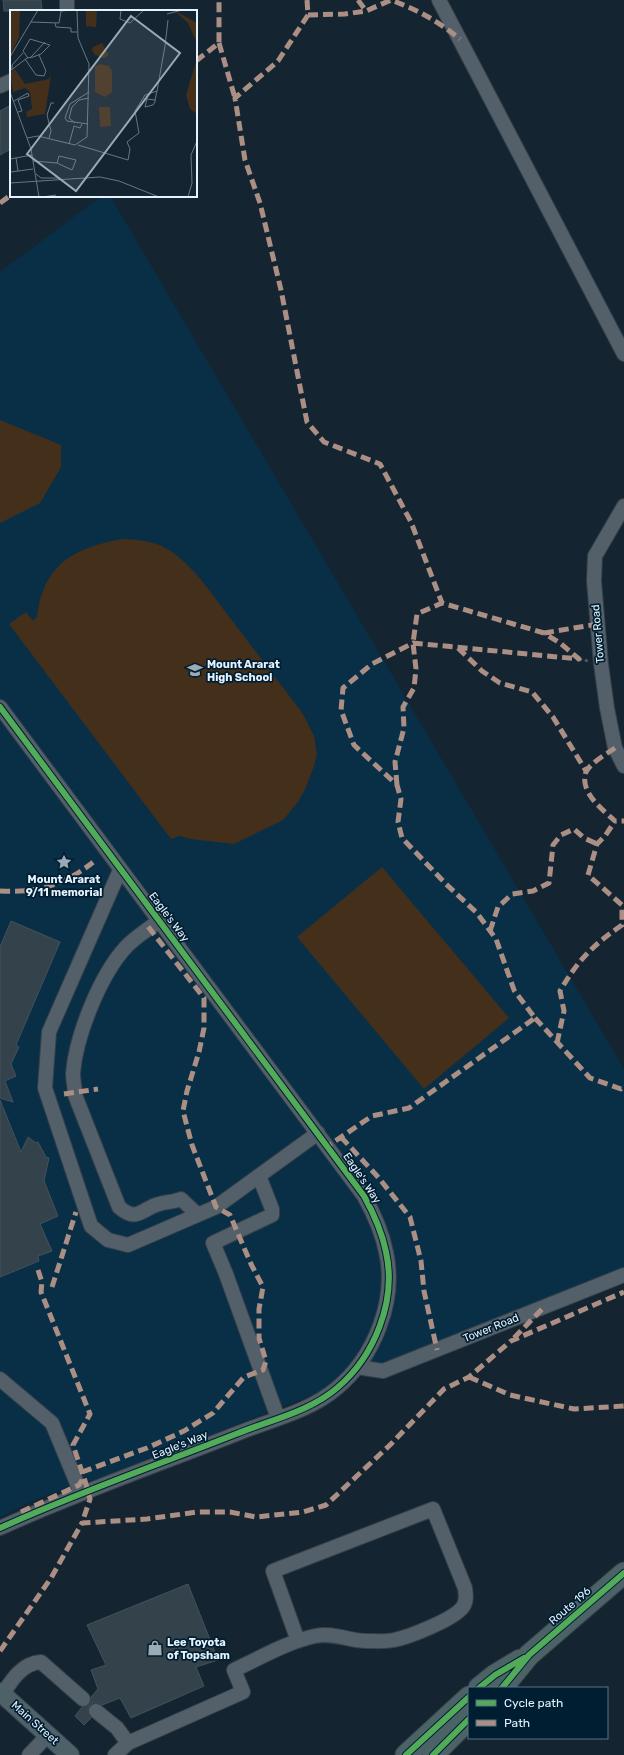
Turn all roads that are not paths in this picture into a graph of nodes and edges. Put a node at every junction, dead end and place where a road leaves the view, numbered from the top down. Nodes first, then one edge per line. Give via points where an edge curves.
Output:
1 (439, 0) edge
2 (10, 81) edge
3 (0, 86) edge
4 (624, 354) edge
5 (624, 506) edge
6 (0, 707) edge
7 (624, 766) edge
8 (120, 870) junction
9 (160, 920) junction
10 (318, 1133) junction
11 (259, 1176) junction
12 (198, 1215) junction
13 (624, 1275) edge
14 (357, 1367) junction
15 (0, 1380) edge
16 (278, 1418) junction
17 (81, 1493) junction
18 (0, 1528) edge
19 (624, 1573) edge
20 (298, 1641) junction
21 (529, 1655) junction
22 (480, 1687) edge
23 (503, 1687) edge
24 (2, 1693) edge
25 (468, 1698) edge
26 (83, 1699) dead end
27 (96, 1711) dead end
28 (468, 1720) edge
29 (48, 1735) junction
30 (128, 1743) junction
31 (29, 1755) edge
32 (70, 1755) edge
33 (115, 1755) edge
34 (406, 1755) edge
35 (433, 1755) edge

1 - 4 street
2 - 3 street
5 - 7 street, Tower Road via 595,556 594,581 600,664 607,708 616,748
6 - 8 street, Eagle's Way
8 - 9 street, Eagle's Way
8 - 12 street via 49,1032 45,1088 91,1226 108,1240 128,1245
9 - 10 street, Eagle's Way
9 - 12 street via 126,947 92,1002 76,1049 73,1075 75,1095 119,1207 127,1214 137,1215 158,1204 181,1199
10 - 11 street
10 - 14 street, Eagle's Way via 375,1215 386,1253 387,1296 382,1320 370,1349
11 - 12 street via 216,1207
11 - 16 street via 272,1214 213,1243
13 - 14 street, Tower Road via 383,1371
14 - 16 street, Eagle's Way via 337,1388 320,1400
15 - 17 street via 52,1423
16 - 17 street, Eagle's Way
17 - 18 street, Eagle's Way
19 - 21 highway, Route 196
20 - 20 street via 317,1636 339,1636 364,1641 393,1640 450,1618 462,1608 466,1600 465,1588 433,1509 273,1571
20 - 30 street via 234,1670 243,1692
21 - 22 highway, Route 196
21 - 23 highway, Route 196
24 - 26 street via 26,1666 42,1662
24 - 29 main road, Main Street
25 - 34 highway
27 - 30 street via 117,1728
28 - 35 highway
29 - 31 street
29 - 32 main road, Main Street
30 - 33 street

